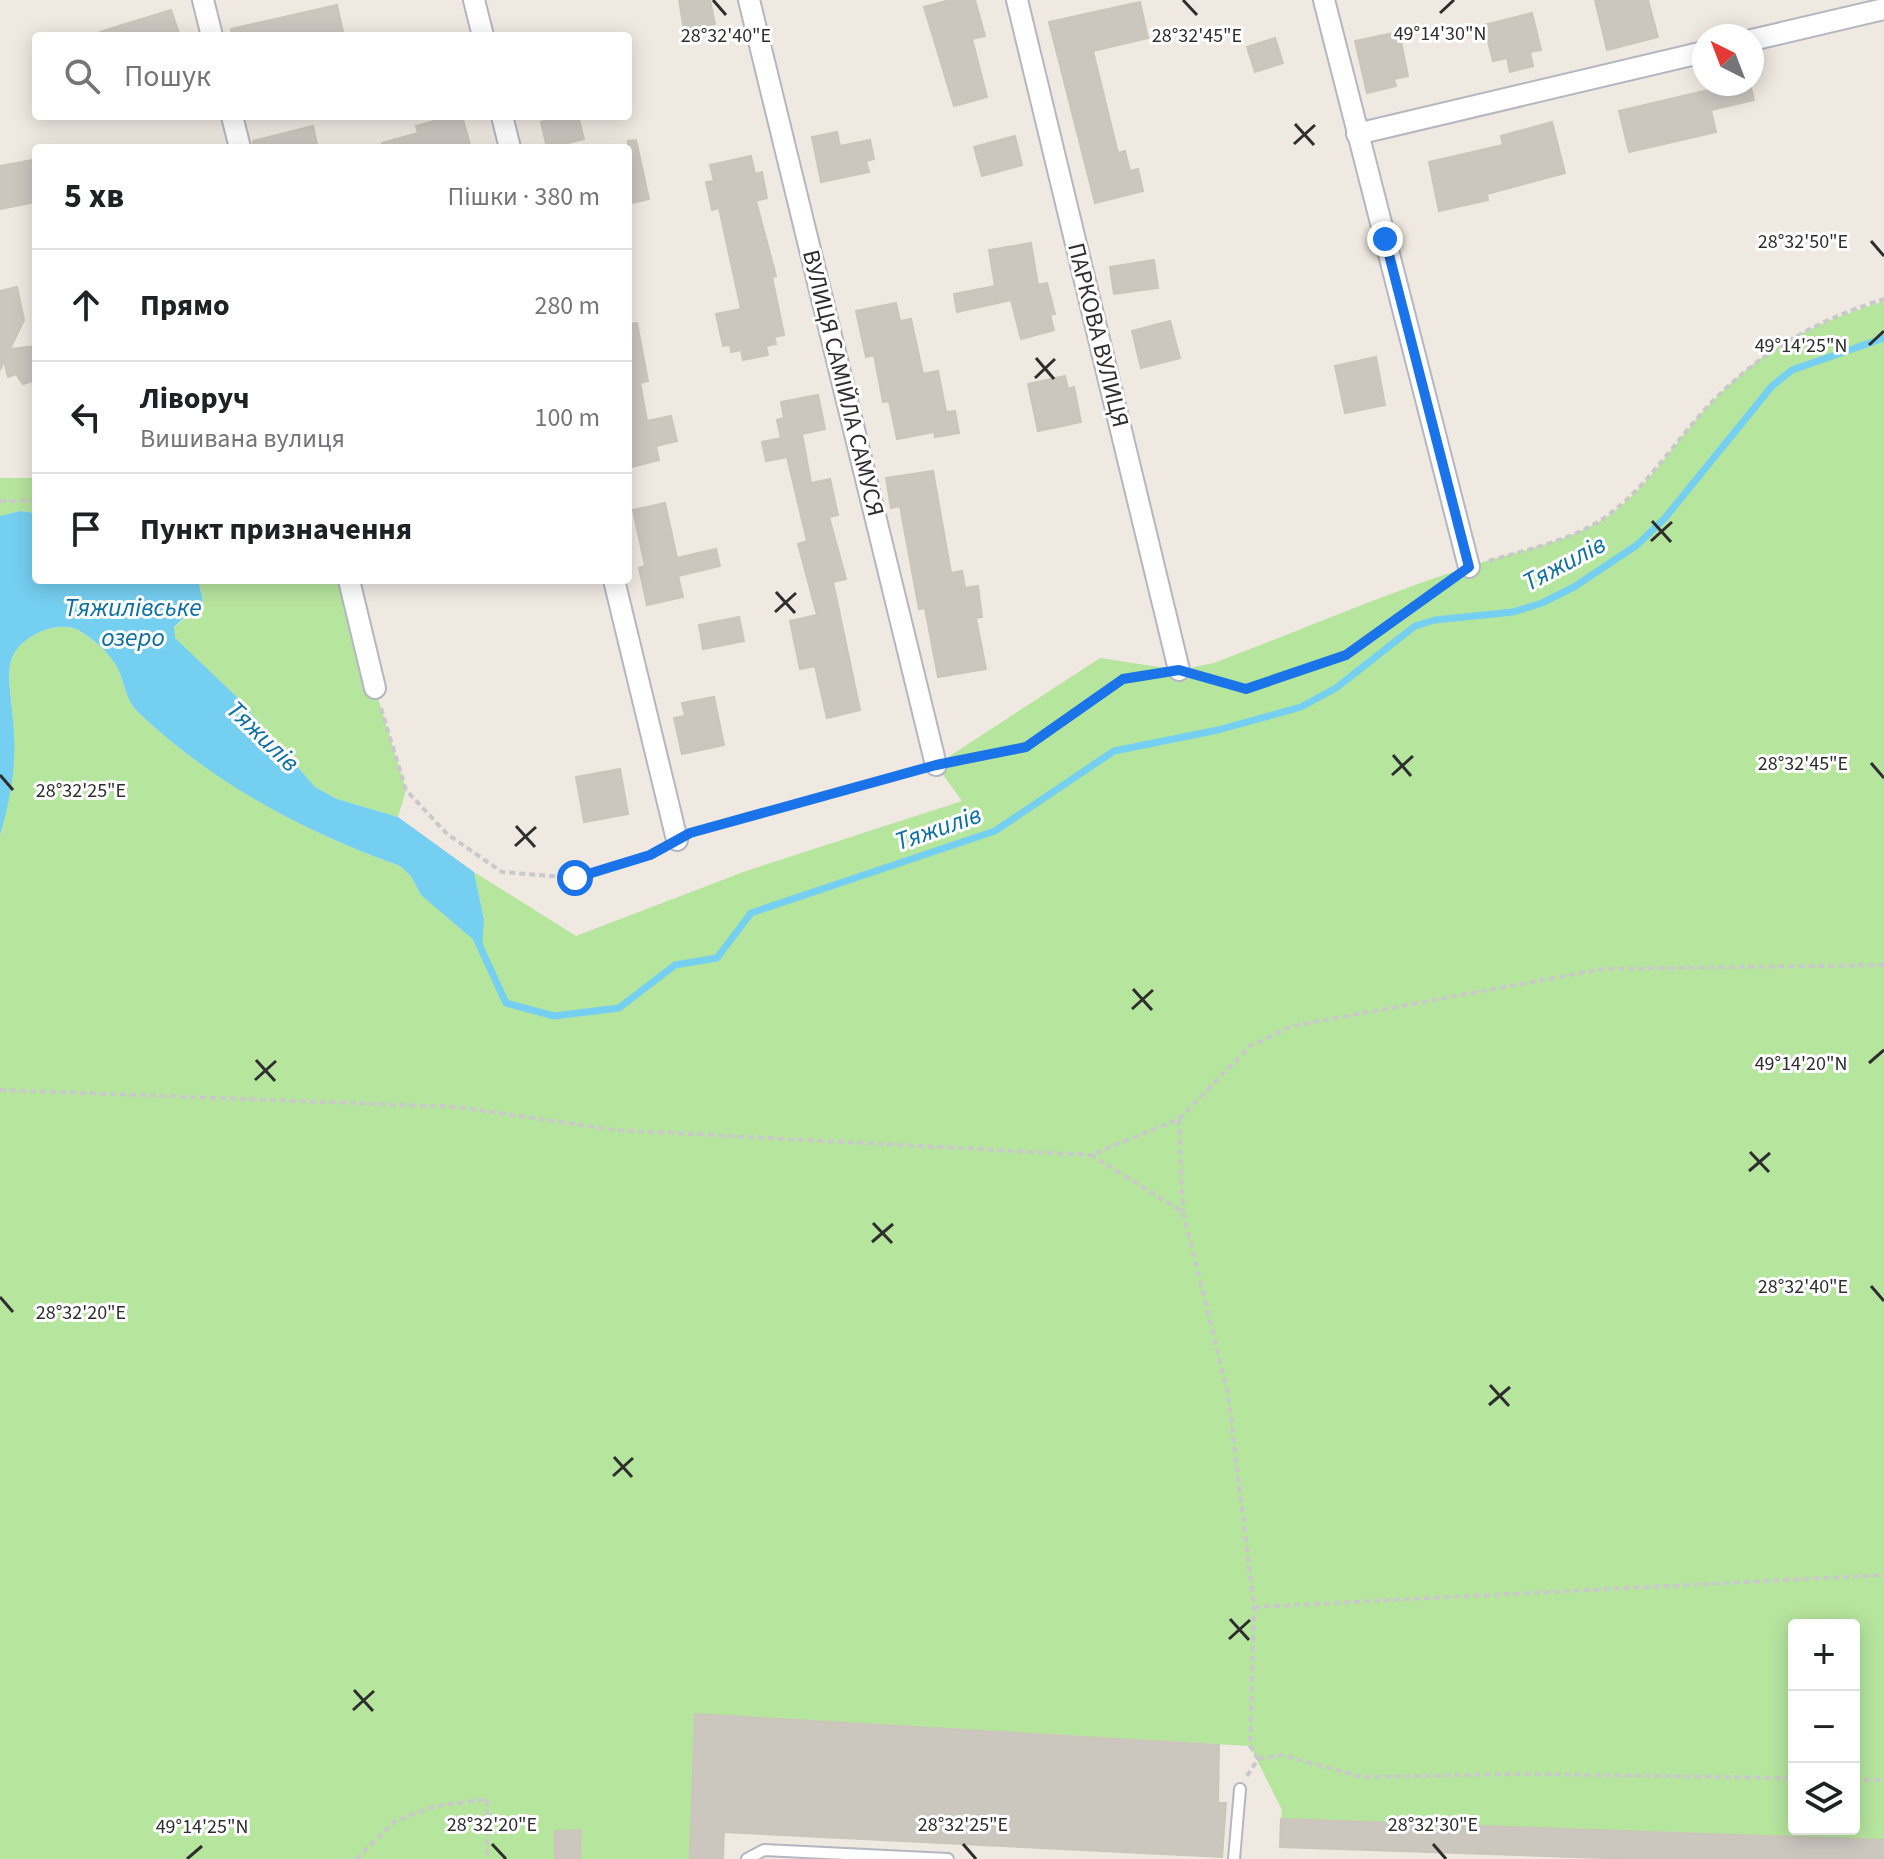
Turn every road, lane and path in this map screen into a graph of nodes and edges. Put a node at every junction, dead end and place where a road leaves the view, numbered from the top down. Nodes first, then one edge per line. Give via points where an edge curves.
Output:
1 (203, 0) edge
2 (474, 0) edge
3 (749, 0) edge
4 (1017, 0) edge
5 (1324, 0) edge
6 (1884, 9) edge
7 (211, 32) edge
8 (482, 32) edge
9 (1764, 37) edge
10 (1692, 55) edge
11 (233, 120) edge
12 (503, 120) edge
13 (1357, 134) junction
14 (239, 144) edge
15 (509, 144) edge
16 (1884, 299) edge
17 (0, 501) edge
18 (32, 501) edge
19 (1469, 567) junction
20 (350, 584) edge
21 (615, 584) edge
22 (1179, 670) junction
23 (375, 688) joint
24 (936, 765) junction
25 (677, 840) junction
26 (1884, 965) edge
27 (0, 1090) edge
28 (1179, 1119) junction
29 (1091, 1155) junction
30 (1183, 1212) junction
31 (1884, 1575) edge
32 (1254, 1607) junction
33 (1258, 1759) junction
34 (1788, 1778) edge
35 (1860, 1780) edge
36 (1884, 1780) edge
37 (1240, 1789) joint
38 (356, 1859) edge
39 (487, 1859) edge
40 (747, 1859) edge
41 (948, 1859) edge
42 (1234, 1859) edge

1 - 7 street
2 - 8 street
3 - 24 street, ВУЛИЦЯ САМІЙЛА САМУСЯ
4 - 22 street, ПАРКОВА ВУЛИЦЯ
5 - 13 street
6 - 9 street
10 - 13 street
11 - 14 street
12 - 15 street
13 - 19 street
16 - 19 path via 1819,322 1756,361 1700,415 1648,479 1602,520 1562,539
17 - 18 path
19 - 22 path via 1346,655 1246,689
20 - 23 street
21 - 25 street
22 - 24 path via 1123,679 1026,747
23 - 25 path via 406,790 447,834 502,872 575,878 650,855
24 - 25 path
26 - 28 path via 1603,969 1292,1026 1250,1046
27 - 29 path via 458,1107 615,1130
28 - 29 path
28 - 30 path
29 - 30 path
30 - 32 path via 1228,1394
31 - 32 path
32 - 33 path via 1250,1746
33 - 34 path via 1282,1755 1362,1777
33 - 37 path
35 - 36 path
37 - 42 lane
38 - 39 path via 395,1821 436,1806 487,1799
40 - 41 lane via 764,1850

